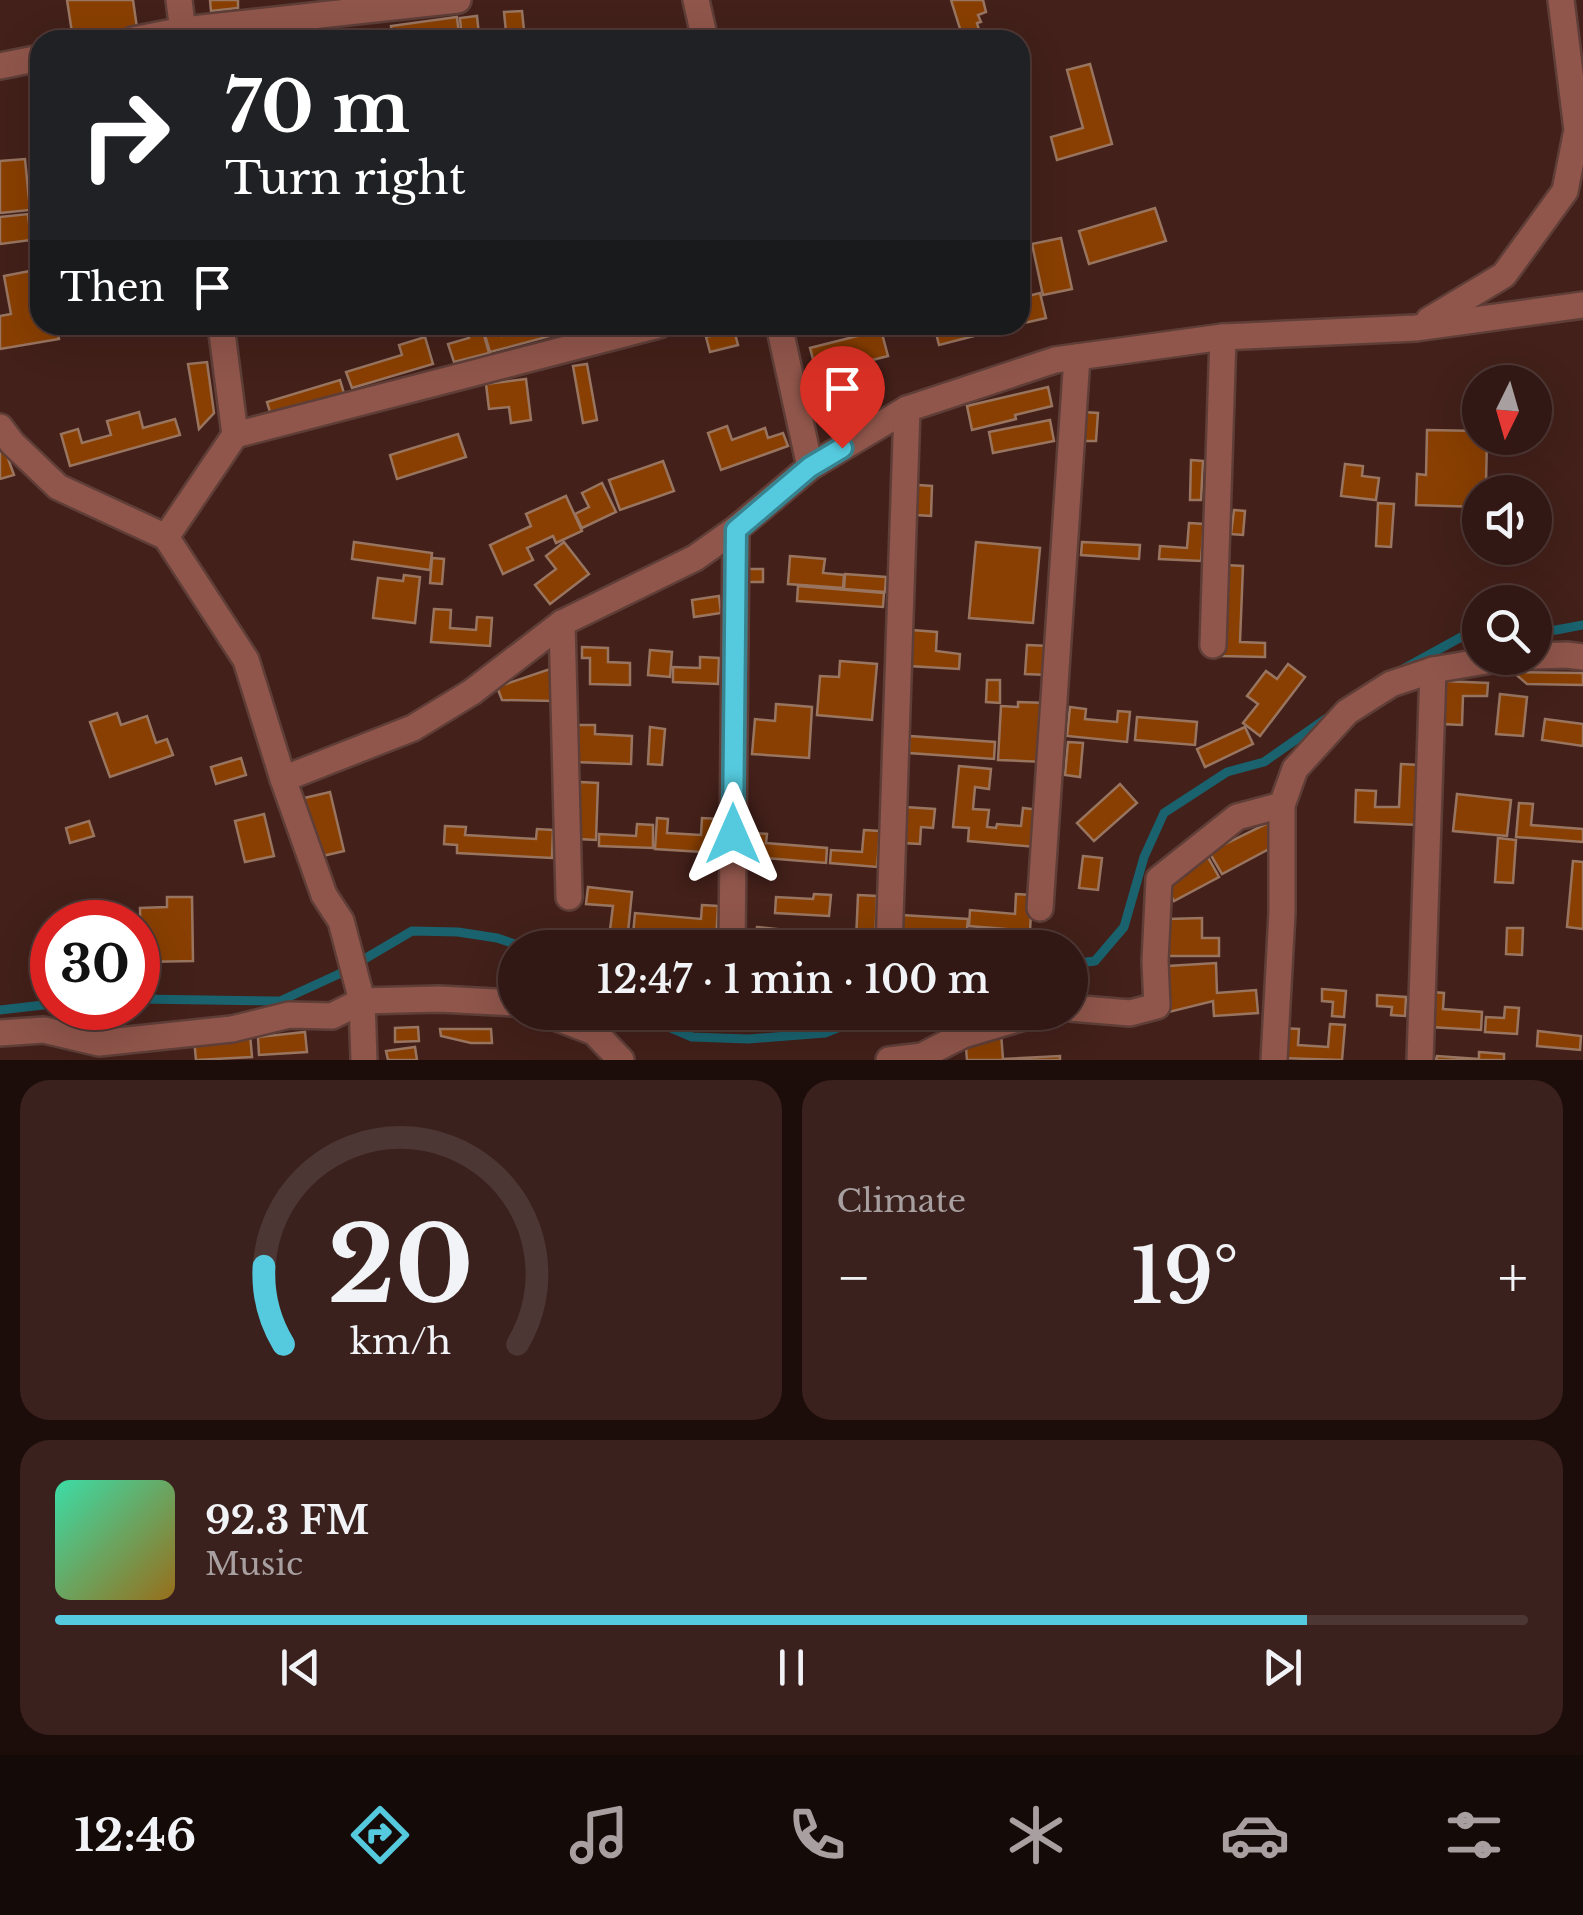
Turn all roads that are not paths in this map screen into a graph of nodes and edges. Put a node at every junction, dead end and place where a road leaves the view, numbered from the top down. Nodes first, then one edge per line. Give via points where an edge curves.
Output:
1 (179, 0) edge
2 (458, 0) edge
3 (696, 0) edge
4 (1561, 0) edge
5 (183, 30) edge
6 (223, 30) edge
7 (703, 30) edge
8 (30, 60) edge
9 (0, 66) edge
10 (1583, 304) edge
11 (1416, 328) junction
12 (222, 335) edge
13 (621, 335) edge
14 (781, 335) edge
15 (1223, 337) junction
16 (1078, 357) junction
17 (907, 409) junction
18 (0, 427) edge
19 (235, 435) junction
20 (810, 467) junction
21 (736, 530) junction
22 (166, 537) junction
23 (562, 622) junction
24 (1212, 644) dead end
25 (1552, 655) edge
26 (1583, 658) edge
27 (1462, 665) edge
28 (1433, 670) junction
29 (283, 779) junction
30 (1282, 806) junction
31 (569, 897) dead end
32 (1040, 908) dead end
33 (732, 930) edge
34 (890, 930) edge
35 (362, 1001) junction
36 (498, 1001) edge
37 (1088, 1010) edge
38 (589, 1030) edge
39 (980, 1030) edge
40 (0, 1033) edge
41 (100, 1051) edge
42 (922, 1058) edge
43 (364, 1060) edge
44 (621, 1060) edge
45 (889, 1060) edge
46 (1274, 1060) edge
47 (1420, 1060) edge

1 - 5 street
2 - 6 street
3 - 7 street
4 - 11 street via 1577,130 1565,191 1504,276
8 - 9 street
10 - 11 street
11 - 15 street
12 - 19 street
13 - 19 street
14 - 20 street
15 - 16 street
15 - 24 street
16 - 17 street
16 - 32 street
17 - 20 street
17 - 34 street
18 - 22 street via 58,487
19 - 22 street
20 - 21 street
21 - 23 street via 695,558
21 - 33 street
22 - 29 street via 246,660
23 - 29 street via 413,728
23 - 31 street
25 - 26 street
27 - 28 street
28 - 30 street via 1391,684 1347,712 1296,770
28 - 47 street
29 - 35 street via 324,896 341,920
30 - 37 street via 1237,817 1159,879 1157,1006 1130,1013
30 - 46 street
35 - 36 street
35 - 41 street via 332,1016 289,1015
35 - 43 street
38 - 44 street
39 - 42 street
40 - 41 street via 44,1030
42 - 45 street

